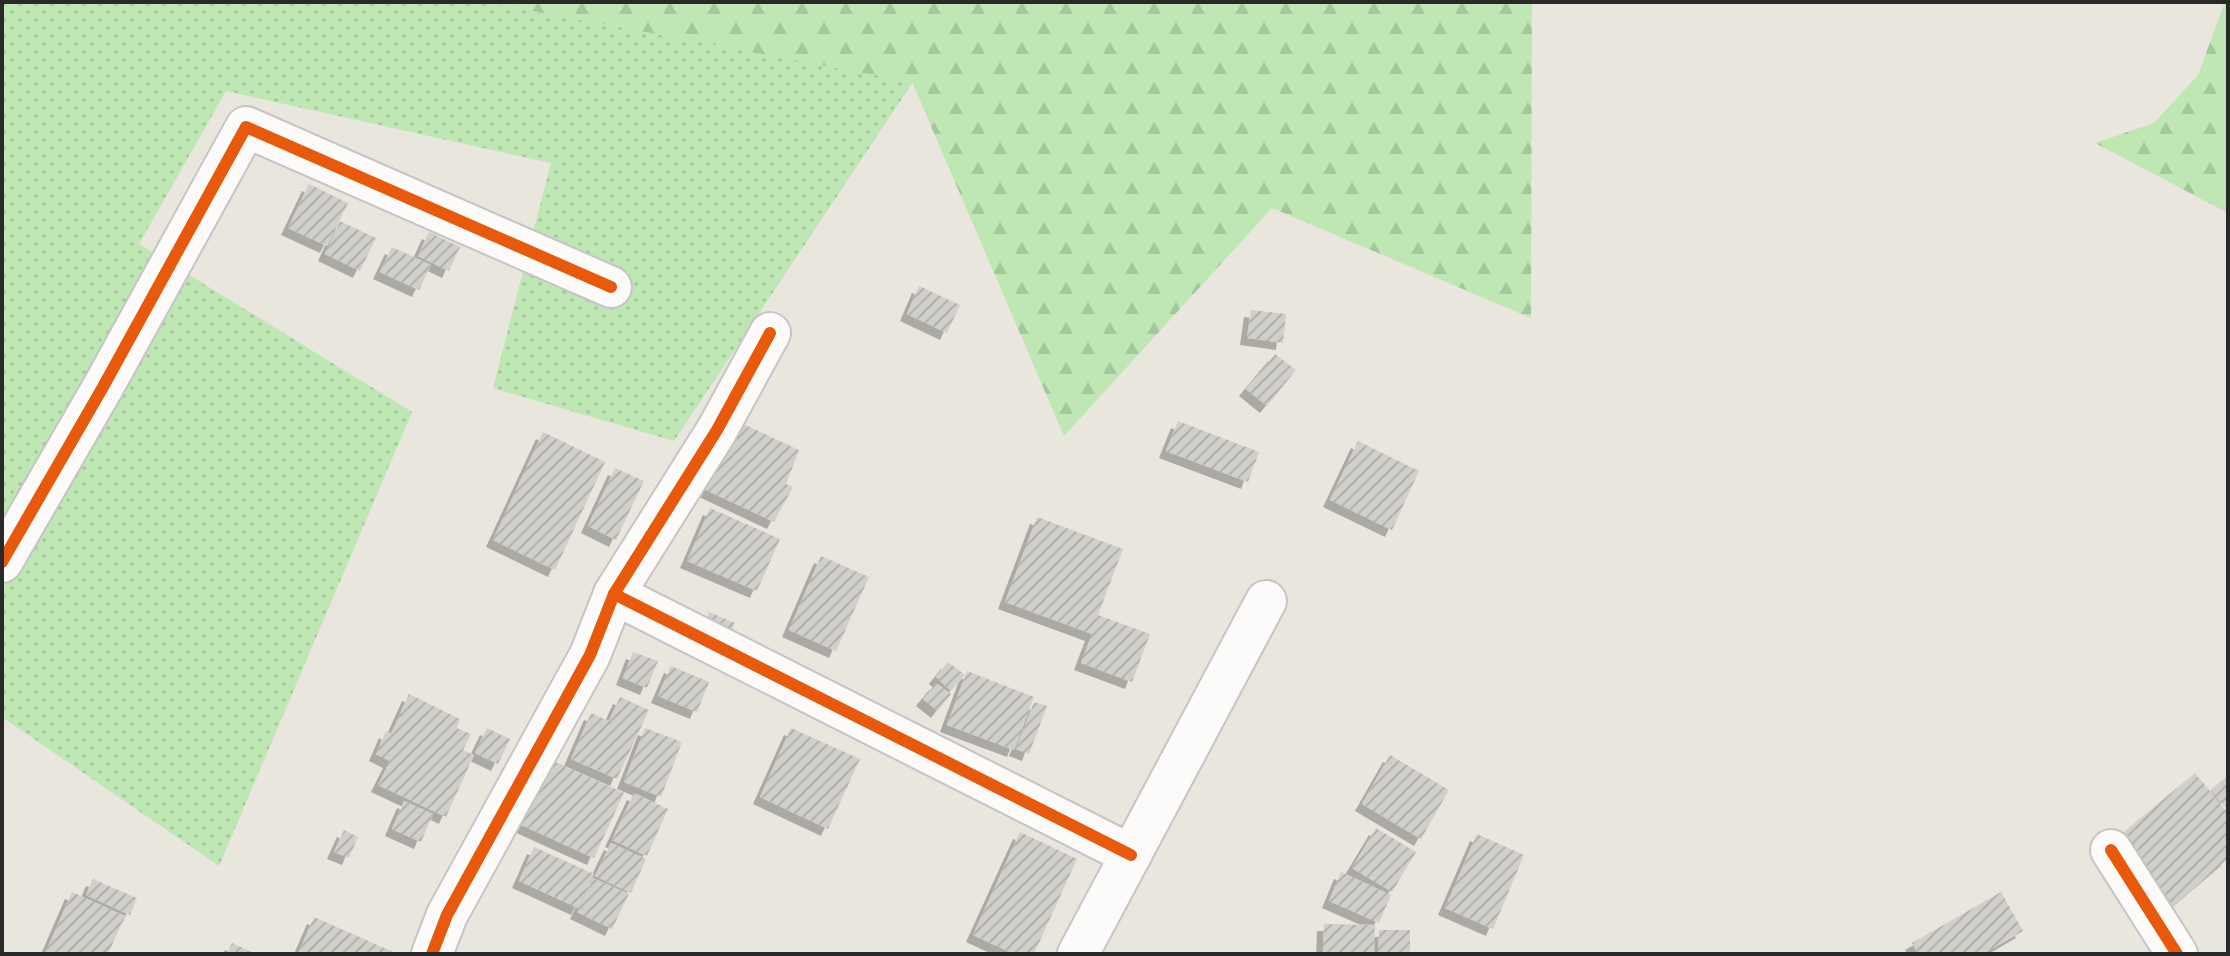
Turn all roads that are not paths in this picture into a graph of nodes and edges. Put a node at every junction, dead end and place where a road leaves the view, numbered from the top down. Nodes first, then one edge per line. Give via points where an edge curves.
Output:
1 (611, 287) dead end
2 (770, 333) dead end
3 (2, 562) edge
4 (614, 594) junction
5 (1266, 601) dead end
6 (2111, 850) dead end
7 (1131, 855) junction
8 (432, 954) edge
9 (1078, 954) edge
10 (2177, 954) edge

1 - 3 street via 246,127
2 - 4 street via 717,430
4 - 7 street
4 - 8 street via 590,655 447,915
5 - 7 street
6 - 10 street
7 - 9 street

